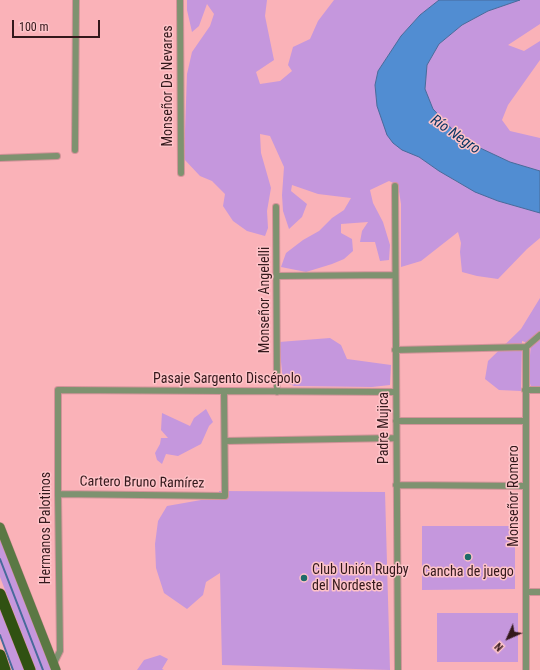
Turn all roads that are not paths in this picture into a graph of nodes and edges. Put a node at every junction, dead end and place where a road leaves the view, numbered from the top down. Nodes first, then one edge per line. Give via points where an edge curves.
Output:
1 (76, 0) edge
2 (180, 0) edge
3 (75, 150) dead end
4 (57, 156) dead end
5 (0, 158) edge
6 (181, 173) dead end
7 (395, 186) dead end
8 (276, 207) dead end
9 (395, 275) junction
10 (277, 276) junction
11 (540, 335) edge
12 (526, 346) junction
13 (395, 350) junction
14 (58, 390) joint
15 (525, 390) junction
16 (540, 390) edge
17 (224, 391) junction
18 (277, 392) junction
19 (396, 392) junction
20 (396, 421) junction
21 (526, 421) junction
22 (396, 438) junction
23 (225, 442) junction
24 (396, 485) junction
25 (526, 486) junction
26 (58, 494) junction
27 (0, 527) edge
28 (526, 592) junction
29 (540, 592) edge
30 (0, 594) edge
31 (0, 655) edge
32 (55, 667) edge
33 (5, 670) edge
34 (30, 670) edge
35 (398, 670) edge
36 (526, 670) edge

1 - 3 street
2 - 6 street, Monseñor De Nevares
4 - 5 street
7 - 9 street, Padre Mujica
8 - 10 street, Monseñor Angelelli
9 - 10 street
9 - 13 street, Padre Mujica
10 - 18 street, Monseñor Angelelli
11 - 12 street
12 - 13 street
12 - 15 street, Monseñor Romero
13 - 19 street, Padre Mujica
14 - 17 street, Pasaje Sargento Discépolo
14 - 26 street, Hermanos Palotinos
15 - 16 street
15 - 21 street, Monseñor Romero
17 - 18 street, Pasaje Sargento Discépolo
17 - 23 street
18 - 19 street, Pasaje Sargento Discépolo
19 - 20 street, Padre Mujica
20 - 21 street
20 - 22 street, Padre Mujica
21 - 25 street, Monseñor Romero
22 - 23 street
22 - 24 street, Padre Mujica
23 - 26 street, Cartero Bruno Ramírez via 226,496
24 - 25 street
24 - 35 street, Padre Mujica
25 - 28 street, Monseñor Romero
26 - 32 street, Hermanos Palotinos via 60,651
27 - 32 street
28 - 29 street
28 - 36 street, Monseñor Romero
30 - 34 highway
31 - 33 highway

